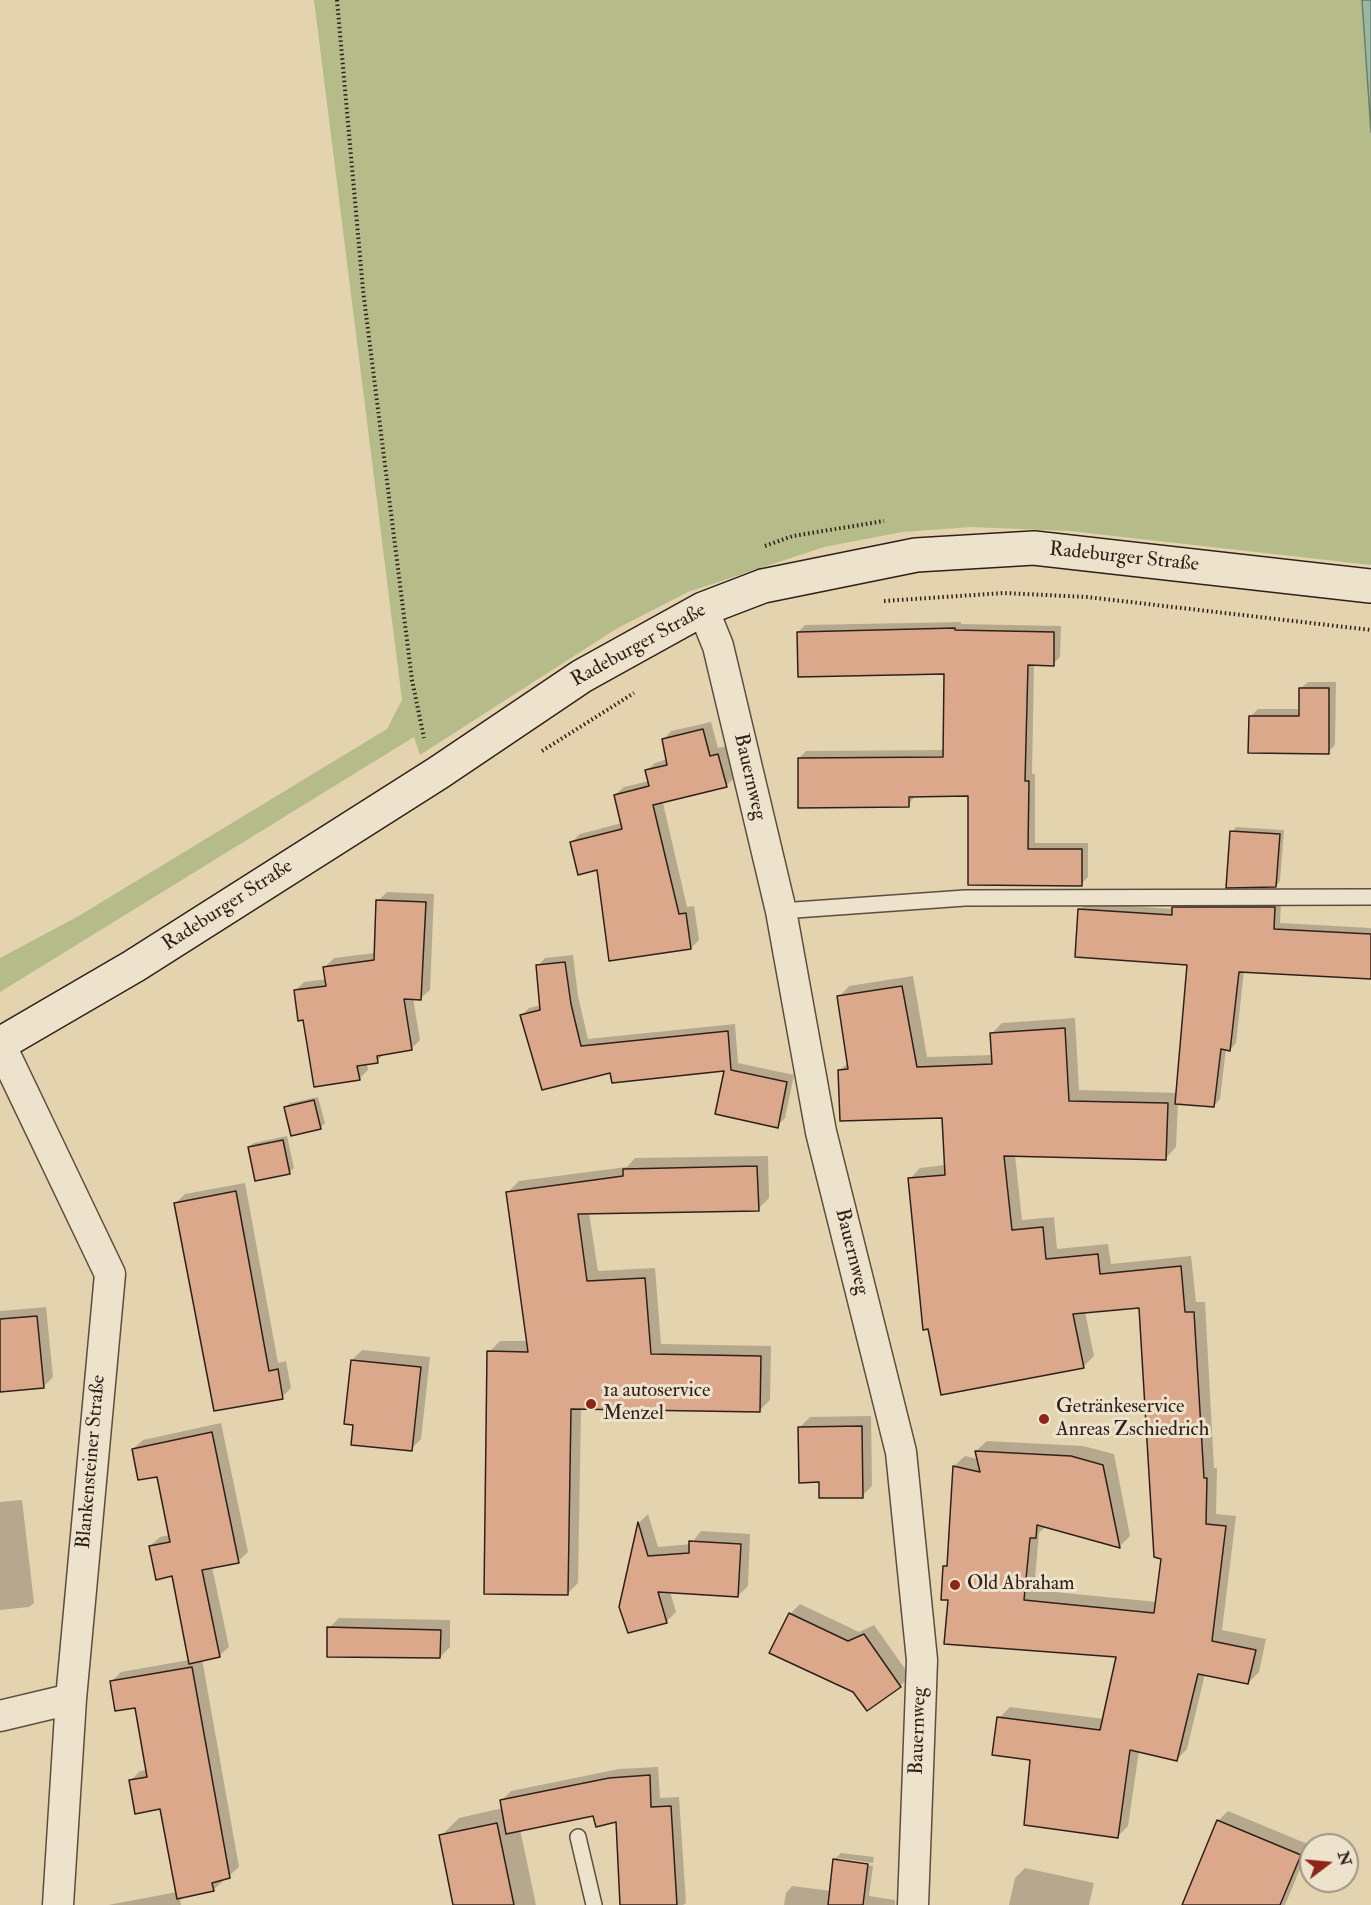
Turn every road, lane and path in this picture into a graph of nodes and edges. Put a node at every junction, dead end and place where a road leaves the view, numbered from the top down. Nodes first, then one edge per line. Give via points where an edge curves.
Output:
1 (337, 0) edge
2 (1371, 586) edge
3 (876, 602) dead end
4 (703, 609) junction
5 (1371, 630) edge
6 (438, 772) junction
7 (1371, 897) edge
8 (781, 911) junction
9 (0, 1044) edge
10 (71, 1699) junction
11 (0, 1716) edge
12 (578, 1837) dead end
13 (58, 1905) edge
14 (594, 1905) edge
15 (913, 1905) edge

1 - 6 path via 363,290 412,680 424,738
2 - 4 main road, Radeburger Straße via 1034,548 916,555 763,586
3 - 5 path via 1004,593 1087,597
4 - 6 main road, Radeburger Straße via 582,676
4 - 8 street, Bauernweg via 718,646
6 - 9 main road, Radeburger Straße via 134,966
7 - 8 lane via 964,898
8 - 15 street, Bauernweg via 821,1131 901,1452 922,1660
9 - 10 street, Blankensteiner Straße via 110,1274
10 - 11 street
10 - 13 street, Blankensteiner Straße
12 - 14 lane

